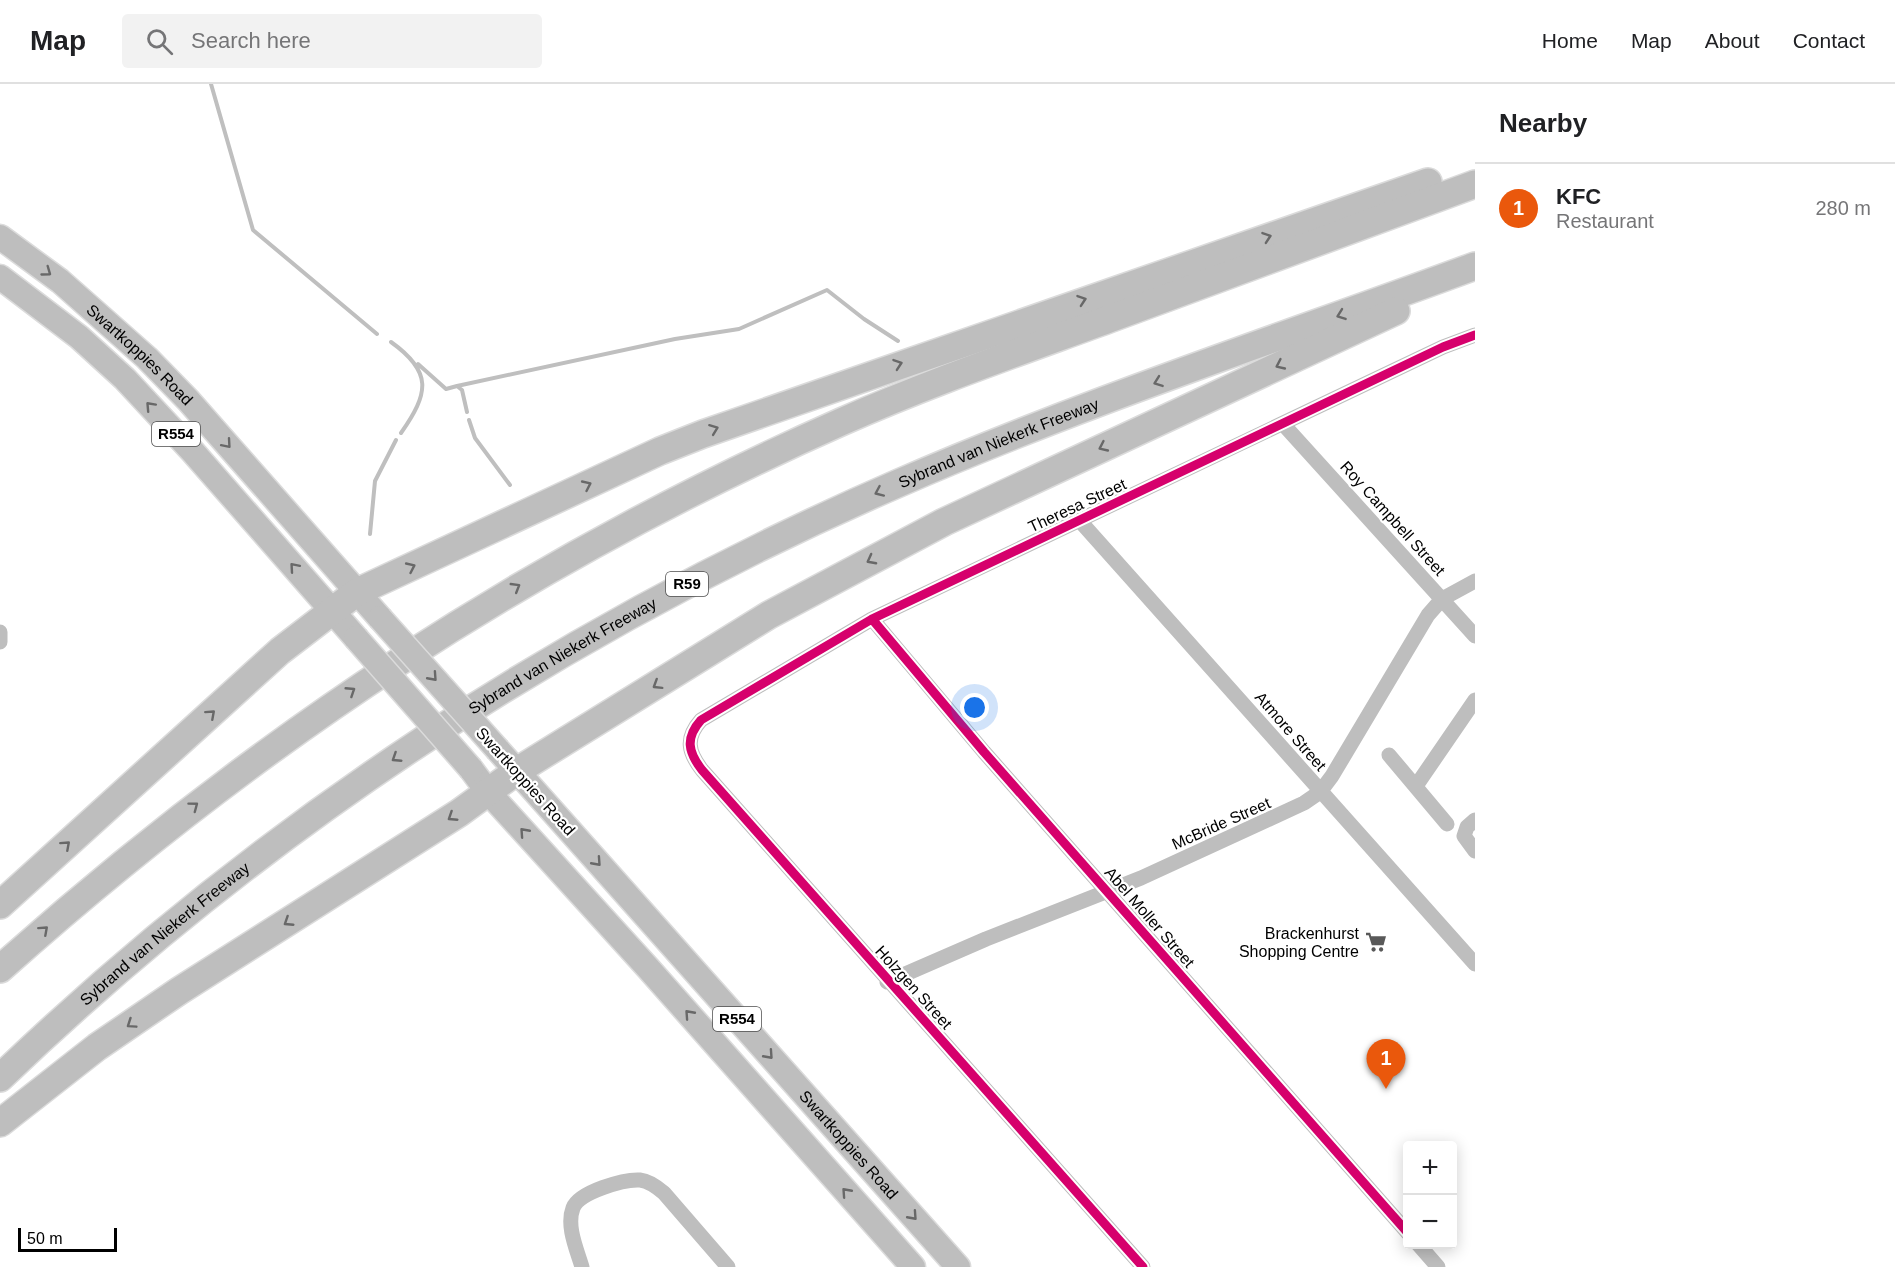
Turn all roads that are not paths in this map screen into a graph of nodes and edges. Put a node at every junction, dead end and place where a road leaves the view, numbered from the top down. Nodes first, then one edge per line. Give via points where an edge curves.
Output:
1 (1475, 166) edge
2 (1475, 184) edge
3 (0, 237) edge
4 (1468, 269) edge
5 (0, 277) edge
6 (1475, 335) edge
7 (1283, 424) junction
8 (1080, 521) junction
9 (1475, 581) edge
10 (357, 592) junction
11 (1442, 599) junction
12 (333, 611) junction
13 (872, 619) junction
14 (0, 632) edge
15 (1475, 636) edge
16 (0, 642) edge
17 (1475, 700) edge
18 (701, 720) joint
19 (1389, 755) dead end
20 (517, 771) junction
21 (1416, 786) junction
22 (488, 792) junction
23 (1320, 792) junction
24 (1475, 820) edge
25 (1448, 824) dead end
26 (1475, 851) edge
27 (1108, 891) junction
28 (0, 904) edge
29 (1475, 964) edge
30 (0, 969) edge
31 (887, 982) junction
32 (0, 1078) edge
33 (0, 1122) edge
34 (1403, 1228) edge
35 (1422, 1249) edge
36 (582, 1267) edge
37 (728, 1267) edge
38 (913, 1267) edge
39 (958, 1267) edge
40 (1143, 1267) edge
41 (1438, 1267) edge

10 -> 1 highway via 703,434
30 -> 2 highway via 182,816 346,694 499,598 618,531 797,442 909,394
3 -> 10 main road, Swartkoppies Road / R554 via 60,281 147,358
4 -> 20 highway via 1438,292 995,498 841,576 769,615
4 -> 32 highway, Sybrand van Niekerk Freeway / R59 via 1047,423 931,470 750,551 616,622 380,768 278,843 181,917
12 -> 5 main road, Swartkoppies Road / R554 via 125,379 79,337
6 - 7 street, Theresa Street
7 - 8 street, Theresa Street
7 - 11 street, Roy Campbell Street
8 - 13 street, Theresa Street
8 - 23 street, Atmore Street
9 - 11 street, McBride Street
10 - 12 highway
10 -> 20 main road, Swartkoppies Road / R554, bridge
11 - 15 street, Roy Campbell Street
11 - 23 street, McBride Street via 1404,652
12 - 22 main road, Swartkoppies Road / R554, bridge
28 -> 12 highway via 280,651
13 - 18 street, Theresa Street
13 - 27 street, Abel Moller Street
14 - 16 street
17 - 21 street
18 - 31 street, Holzgen Street via 690,738 692,757
19 - 21 street
20 - 22 highway
20 -> 39 main road, Swartkoppies Road / R554
21 - 25 street
22 -> 33 highway via 119,1032
38 -> 22 main road, Swartkoppies Road / R554
23 - 27 street, McBride Street via 1252,829
23 - 29 street, Atmore Street
24 - 26 street via 1464,836
27 - 31 street, McBride Street
27 - 34 street, Abel Moller Street
31 - 40 street, Holzgen Street
35 - 41 street
36 - 37 street via 571,1224 573,1207 579,1200 614,1184 639,1180 658,1188

